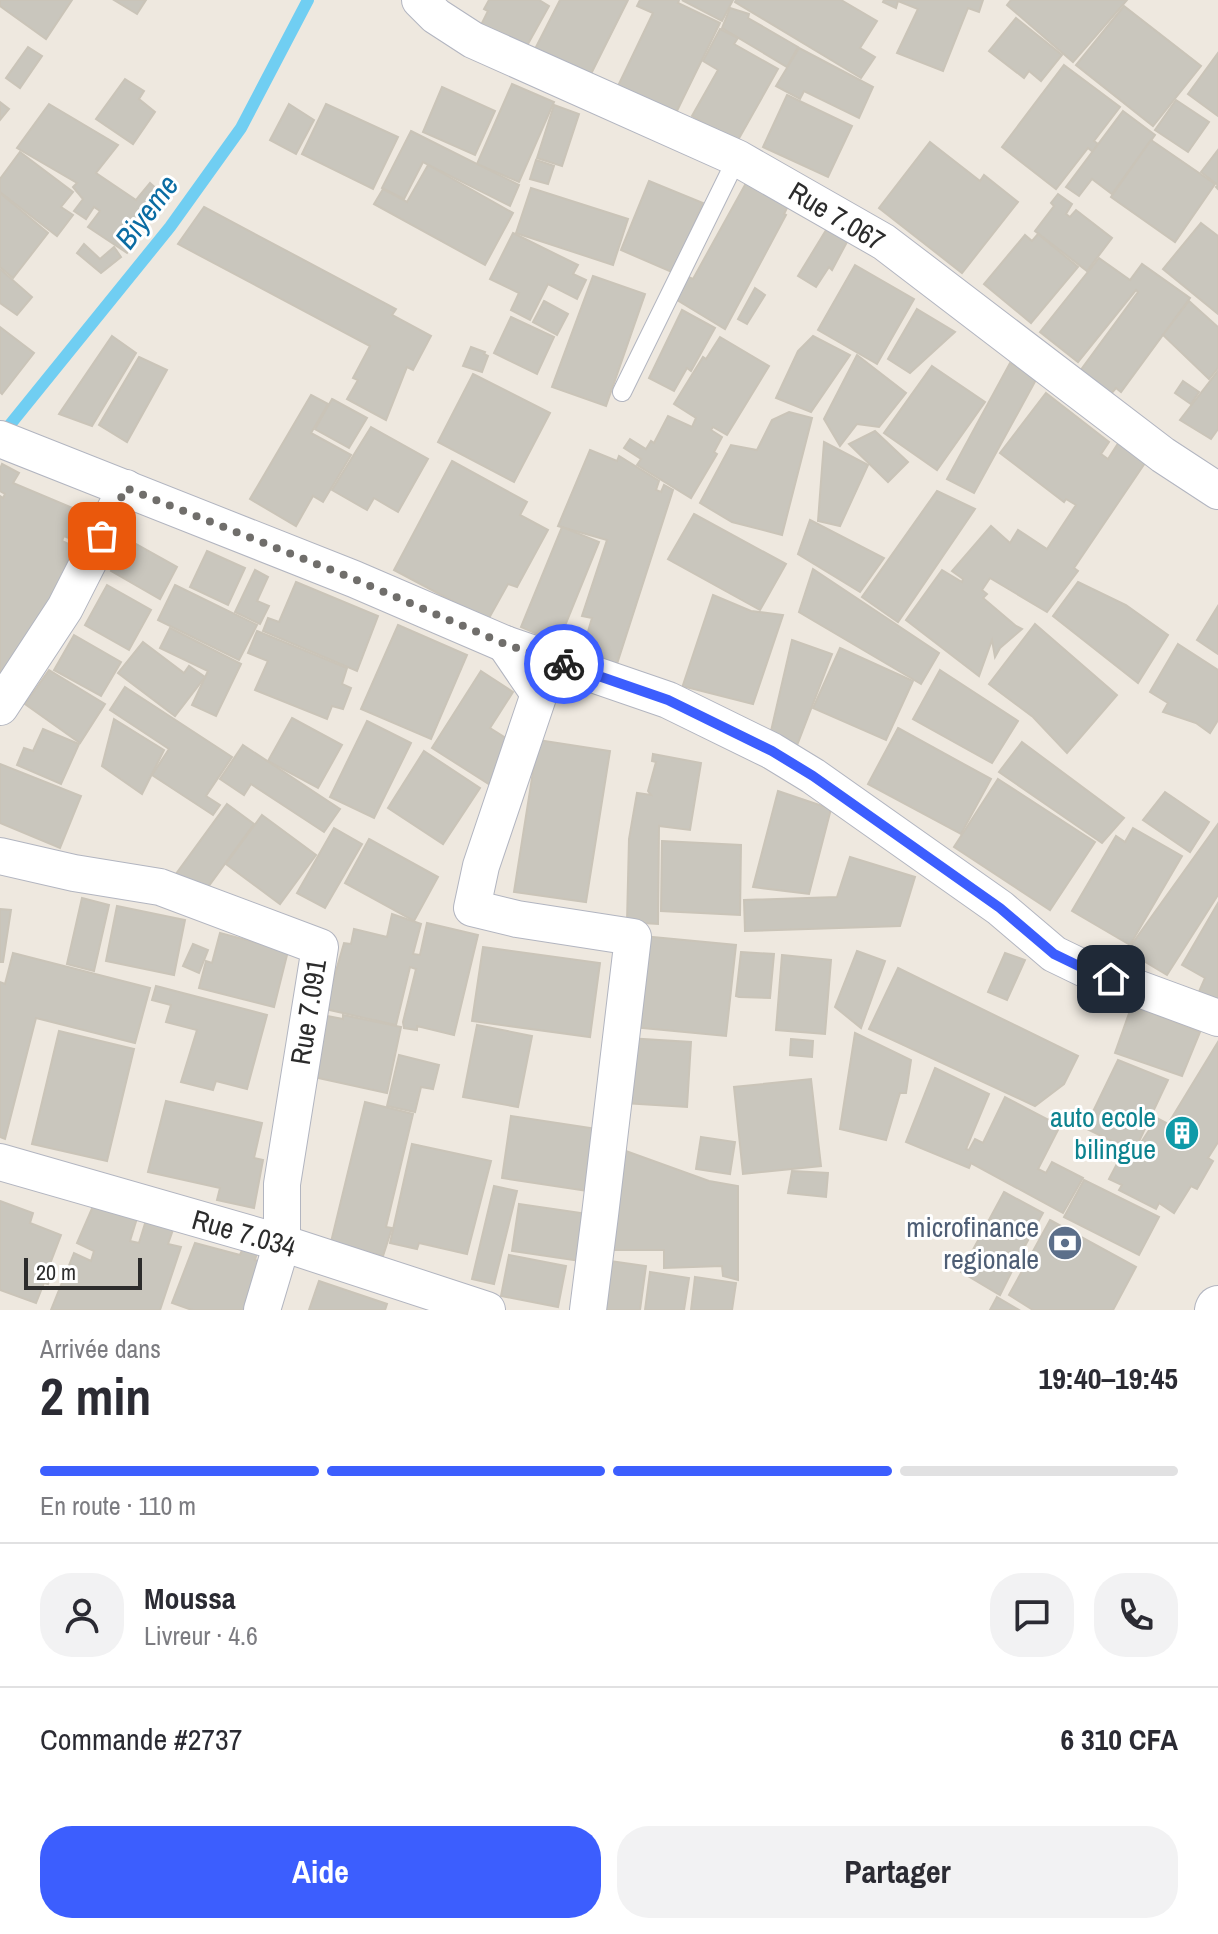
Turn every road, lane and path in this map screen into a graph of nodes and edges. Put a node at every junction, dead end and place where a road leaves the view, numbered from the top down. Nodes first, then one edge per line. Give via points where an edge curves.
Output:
1 (420, 0) edge
2 (737, 158) junction
3 (622, 392) dead end
4 (0, 439) edge
5 (126, 488) junction
6 (1218, 491) edge
7 (505, 644) junction
8 (0, 707) edge
9 (0, 856) edge
10 (1218, 1018) edge
11 (0, 1162) edge
12 (282, 1243) junction
13 (262, 1310) edge
14 (487, 1310) edge
15 (588, 1310) edge

1 - 2 street, Rue 7.067 via 473,40
2 - 3 lane
2 - 6 street, Rue 7.067 via 884,242 1163,455
4 - 5 street
5 - 7 street
5 - 8 street via 65,608
7 - 10 street via 668,700 772,751 1000,908 1054,954
7 - 15 street via 539,694 472,908 633,937
9 - 12 street, Rue 7.091 via 160,887 320,947 282,1184
11 - 12 street, Rue 7.034
12 - 13 street, Rue 7.091
12 - 14 street, Rue 7.034

